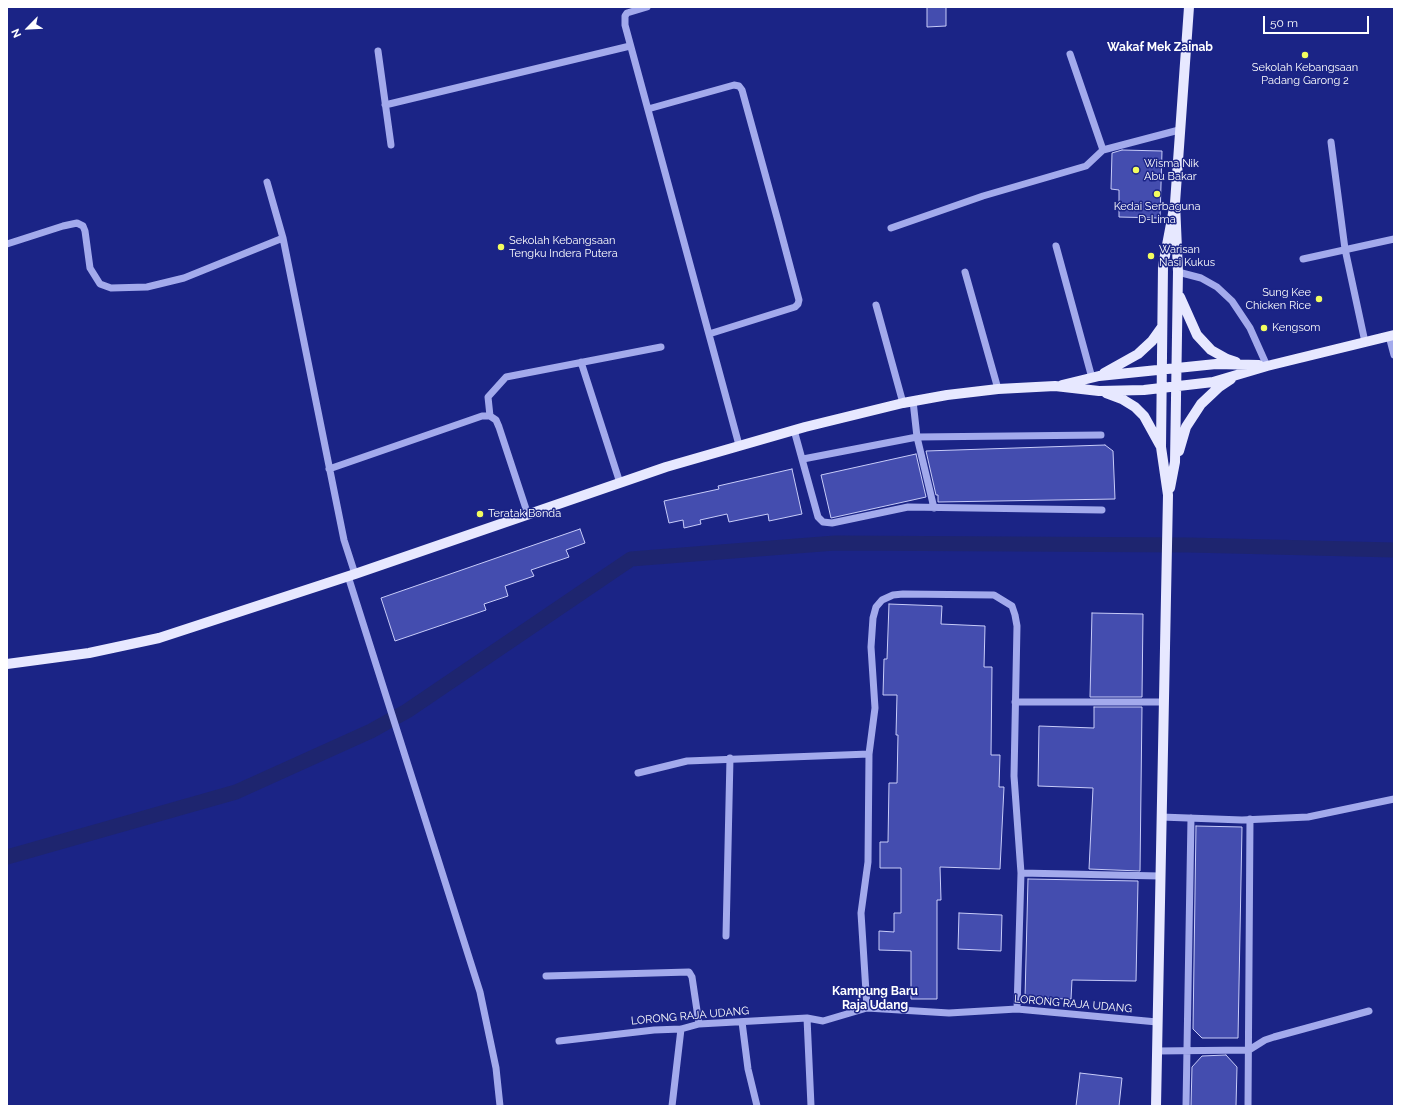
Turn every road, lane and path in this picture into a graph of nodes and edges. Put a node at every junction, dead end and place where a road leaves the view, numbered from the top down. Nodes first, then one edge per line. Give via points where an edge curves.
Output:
1 (647, 7) edge
2 (1189, 7) edge
3 (630, 46) junction
4 (378, 51) dead end
5 (1070, 54) dead end
6 (385, 105) junction
7 (648, 109) junction
8 (1179, 130) junction
9 (1331, 142) dead end
10 (391, 145) dead end
11 (1103, 150) junction
12 (267, 182) dead end
13 (1175, 203) junction
14 (891, 228) dead end
15 (283, 238) junction
16 (1394, 239) edge
17 (7, 244) edge
18 (1056, 246) dead end
19 (1345, 249) junction
20 (1303, 259) dead end
21 (965, 272) dead end
22 (1178, 272) junction
23 (1178, 292) junction
24 (876, 305) dead end
25 (1162, 326) junction
26 (709, 334) junction
27 (1392, 336) edge
28 (1365, 342) junction
29 (661, 347) dead end
30 (1394, 356) edge
31 (581, 362) junction
32 (1267, 366) junction
33 (1177, 368) junction
34 (1245, 369) junction
35 (1162, 370) junction
36 (1096, 377) junction
37 (1055, 386) junction
38 (1176, 386) junction
39 (1162, 388) junction
40 (998, 389) junction
41 (1100, 391) junction
42 (908, 402) junction
43 (490, 416) junction
44 (794, 430) junction
45 (1101, 435) dead end
46 (917, 437) junction
47 (739, 445) junction
48 (1161, 447) junction
49 (803, 459) junction
50 (1175, 462) junction
51 (330, 468) junction
52 (620, 483) junction
53 (1168, 495) junction
54 (934, 508) junction
55 (1102, 510) dead end
56 (528, 515) junction
57 (352, 575) junction
58 (7, 664) edge
59 (1016, 702) junction
60 (1164, 702) junction
61 (869, 754) junction
62 (730, 758) junction
63 (638, 773) dead end
64 (1394, 799) edge
65 (1161, 817) junction
66 (1191, 818) junction
67 (1250, 819) junction
68 (1021, 873) junction
69 (1160, 876) junction
70 (726, 936) dead end
71 (546, 976) dead end
72 (867, 1008) junction
73 (1017, 1009) junction
74 (1369, 1011) dead end
75 (807, 1018) junction
76 (742, 1022) junction
77 (1157, 1022) junction
78 (699, 1024) junction
79 (681, 1030) junction
80 (558, 1041) dead end
81 (1157, 1050) junction
82 (1187, 1050) junction
83 (1249, 1050) junction
84 (500, 1106) edge
85 (672, 1106) edge
86 (757, 1106) edge
87 (811, 1106) edge
88 (1156, 1106) edge
89 (1186, 1106) edge
90 (1248, 1106) edge

1 - 3 street via 625,16
2 - 8 main road
3 - 6 street
3 - 7 street
4 - 6 street
5 - 11 street
6 - 10 street
7 - 26 street
7 - 26 street via 734,85 739,86 778,221 798,304
8 - 11 street
8 - 13 main road
9 - 19 street
11 - 14 street via 1086,166 983,196
12 - 15 street
13 - 22 main road
13 - 25 main road via 1163,266
15 - 17 street via 184,278 147,287 112,288 100,284 90,268 85,231 83,226 76,223
15 - 51 street
16 - 19 street
18 - 36 street
19 - 20 street
19 - 28 street
21 - 40 street
22 - 23 main road
22 - 32 street via 1201,278 1217,287 1232,301 1250,328
23 - 33 main road
23 - 34 main road via 1197,335 1212,350
24 - 42 street
25 - 35 main road
25 - 36 main road via 1152,341 1138,354
26 - 47 street
27 - 28 main road
27 - 30 street
28 - 32 main road
29 - 31 street
31 - 43 street via 506,377 488,397
31 - 52 street
32 - 34 main road
33 - 34 main road via 1216,364
33 - 35 main road
33 - 38 main road
34 - 38 main road via 1213,382
34 - 50 main road via 1219,387 1201,404 1186,427
35 - 36 main road
35 - 39 main road
36 - 37 main road
37 - 40 main road
37 - 41 main road
38 - 39 main road
38 - 50 main road
39 - 41 main road
39 - 48 main road
40 - 42 main road
41 - 48 main road via 1135,407 1153,430
42 - 44 main road
42 - 46 street
43 - 51 street via 482,416
43 - 56 street via 499,427
44 - 47 main road
44 - 49 street
45 - 46 street
46 - 49 street
46 - 54 street
47 - 52 main road
48 - 53 main road
49 - 54 street via 818,517 823,522 832,523 908,508
50 - 53 main road
51 - 57 street
52 - 56 main road
53 - 60 main road
54 - 55 street
56 - 57 main road
57 - 58 main road via 159,638 89,653
57 - 84 street via 382,682 480,992 496,1068
59 - 60 street
59 - 61 street via 1017,626 1012,606 994,595 893,595 882,600 876,607 873,618 871,647 875,708
59 - 68 street via 1014,776
60 - 65 main road
61 - 62 street
61 - 72 street via 868,862 860,913
62 - 63 street via 687,761
62 - 70 street
64 - 67 street via 1308,817
65 - 66 street
65 - 69 main road
66 - 67 street
66 - 82 street
67 - 83 street
68 - 69 street
68 - 73 street
69 - 77 main road
71 - 78 street via 689,972 692,977
72 - 73 street, LORONG RAJA UDANG via 949,1013
72 - 75 street, LORONG RAJA UDANG via 823,1021
73 - 77 street, LORONG RAJA UDANG
74 - 83 street via 1274,1037
75 - 76 street, LORONG RAJA UDANG
75 - 87 street
76 - 78 street, LORONG RAJA UDANG
76 - 86 street via 748,1068
77 - 81 main road
78 - 79 street, LORONG RAJA UDANG
79 - 80 street, LORONG RAJA UDANG via 654,1030
79 - 85 street
81 - 82 street
81 - 88 main road
82 - 83 street
82 - 89 street
83 - 90 street

